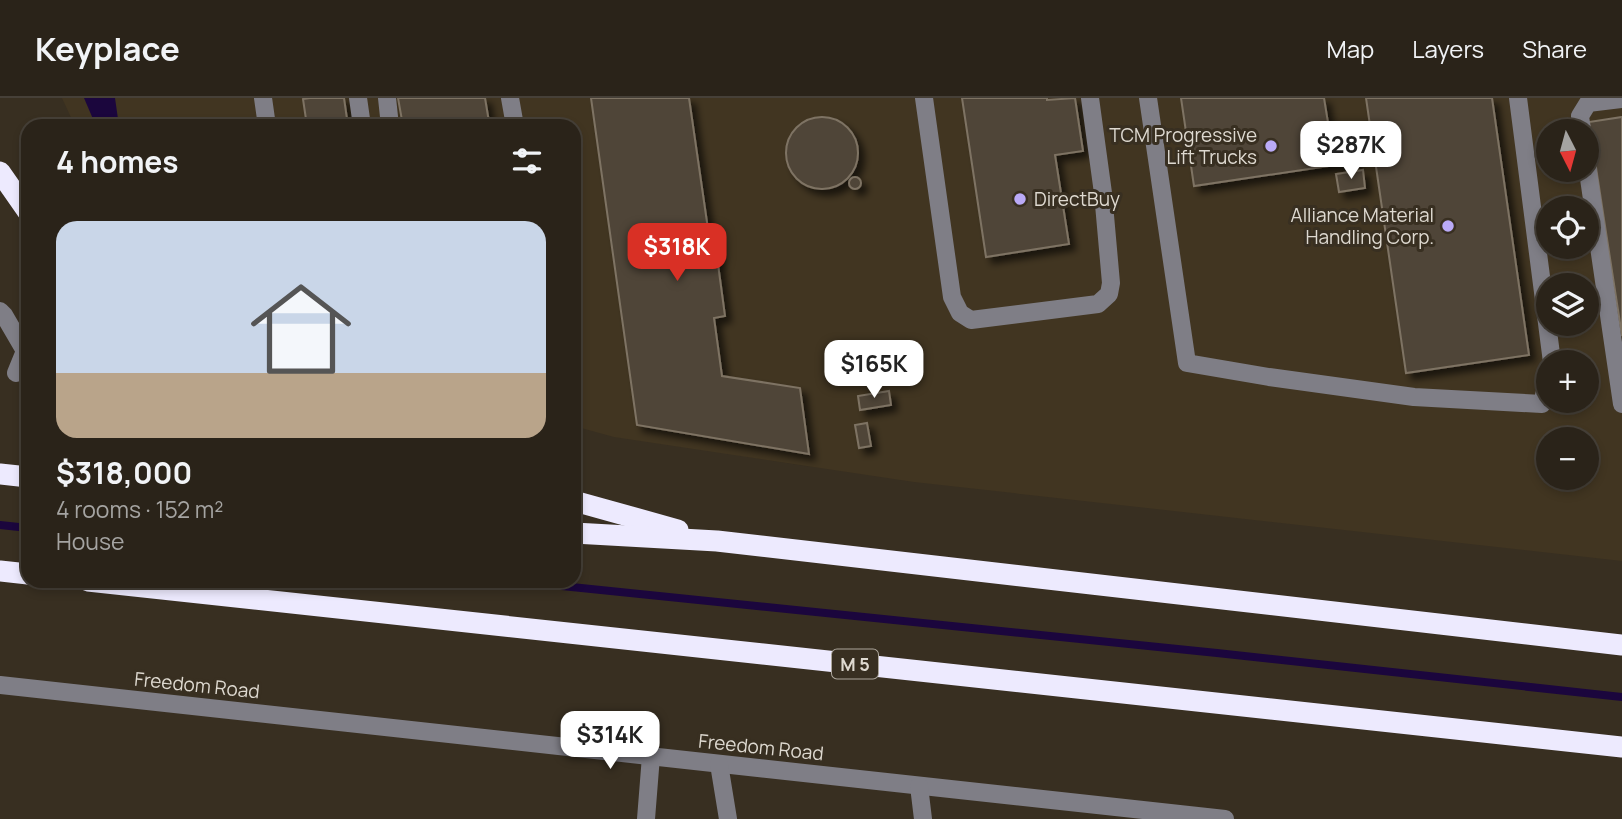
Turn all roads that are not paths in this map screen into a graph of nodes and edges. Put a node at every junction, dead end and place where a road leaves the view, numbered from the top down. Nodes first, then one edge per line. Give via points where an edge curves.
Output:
1 (263, 98) edge
2 (358, 98) edge
3 (387, 98) edge
4 (510, 98) edge
5 (924, 98) edge
6 (1090, 98) edge
7 (1148, 98) edge
8 (1518, 98) edge
9 (1622, 99) edge
10 (266, 119) edge
11 (361, 119) edge
12 (389, 119) edge
13 (513, 119) edge
14 (1580, 119) edge
15 (0, 172) edge
16 (1589, 182) edge
17 (21, 202) edge
18 (0, 310) edge
19 (21, 344) edge
20 (1550, 350) edge
21 (21, 361) edge
22 (16, 373) dead end
23 (1536, 404) edge
24 (1622, 404) edge
25 (0, 474) edge
26 (21, 476) edge
27 (581, 503) edge
28 (581, 533) edge
29 (717, 541) junction
30 (0, 571) edge
31 (21, 574) edge
32 (153, 588) edge
33 (1622, 645) edge
34 (0, 685) edge
35 (1622, 747) edge
36 (651, 756) junction
37 (719, 764) junction
38 (919, 786) junction
39 (646, 819) edge
40 (727, 819) edge
41 (923, 819) edge
42 (1225, 819) edge

1 - 10 street
2 - 11 street
3 - 12 street
4 - 13 street
5 - 6 street via 952,297 960,313 971,320 1098,304 1109,293 1103,193
7 - 23 street via 1187,363 1414,397
8 - 20 street
9 - 14 street via 1588,103
15 - 17 highway
16 - 24 street
18 - 19 street
21 - 22 street
25 - 26 highway
27 - 29 highway
28 - 29 highway
29 - 33 highway
30 - 31 highway
32 - 35 highway, M 5
34 - 36 street, Freedom Road
36 - 37 street, Freedom Road
36 - 39 street
37 - 38 street, Freedom Road
37 - 40 street
38 - 41 street
38 - 42 street, Freedom Road

